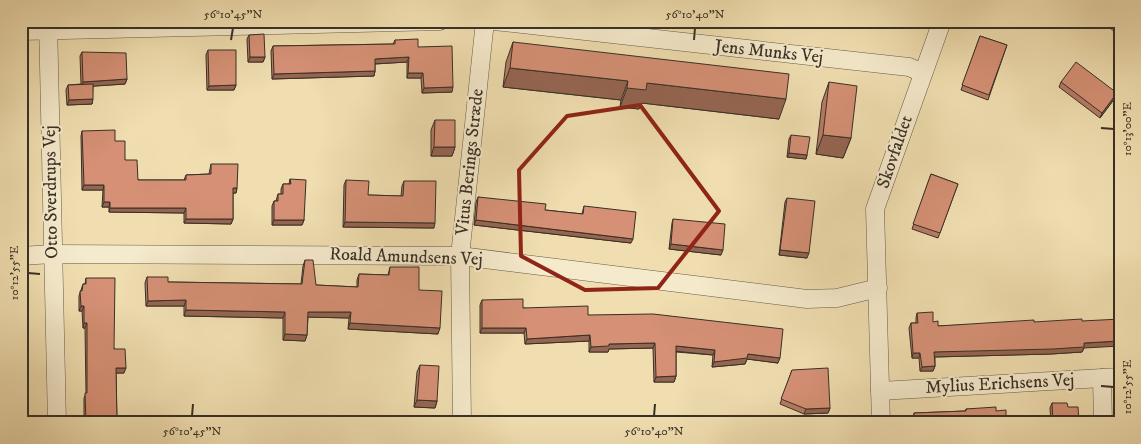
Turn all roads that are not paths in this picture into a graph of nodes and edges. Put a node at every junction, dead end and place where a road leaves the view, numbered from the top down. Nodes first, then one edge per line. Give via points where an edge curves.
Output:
1 (440, 21) edge
2 (485, 21) edge
3 (494, 21) edge
4 (942, 21) edge
5 (48, 26) edge
6 (21, 30) edge
7 (923, 73) junction
8 (52, 254) junction
9 (21, 256) edge
10 (460, 256) junction
11 (878, 288) junction
12 (1120, 377) edge
13 (1102, 378) junction
14 (880, 391) junction
15 (57, 423) edge
16 (462, 423) edge
17 (881, 423) edge
18 (1103, 423) edge

1 - 5 street
2 - 10 street, Vitus Berings Stræde
3 - 7 street, Jens Munks Vej via 909,67
4 - 7 street, Skovfaldet
5 - 6 street
5 - 8 street, Otto Sverdrups Vej
7 - 11 street, Skovfaldet via 875,209
8 - 9 street, Roald Amundsens Vej
8 - 10 street, Roald Amundsens Vej
8 - 15 street, Otto Sverdrups Vej
10 - 11 street, Roald Amundsens Vej via 807,299 837,298
10 - 16 street, Vitus Berings Stræde
11 - 14 street, Skovfaldet
12 - 13 street, Mylius Erichsens Vej
13 - 14 street, Mylius Erichsens Vej
13 - 18 street
14 - 17 street, Skovfaldet

